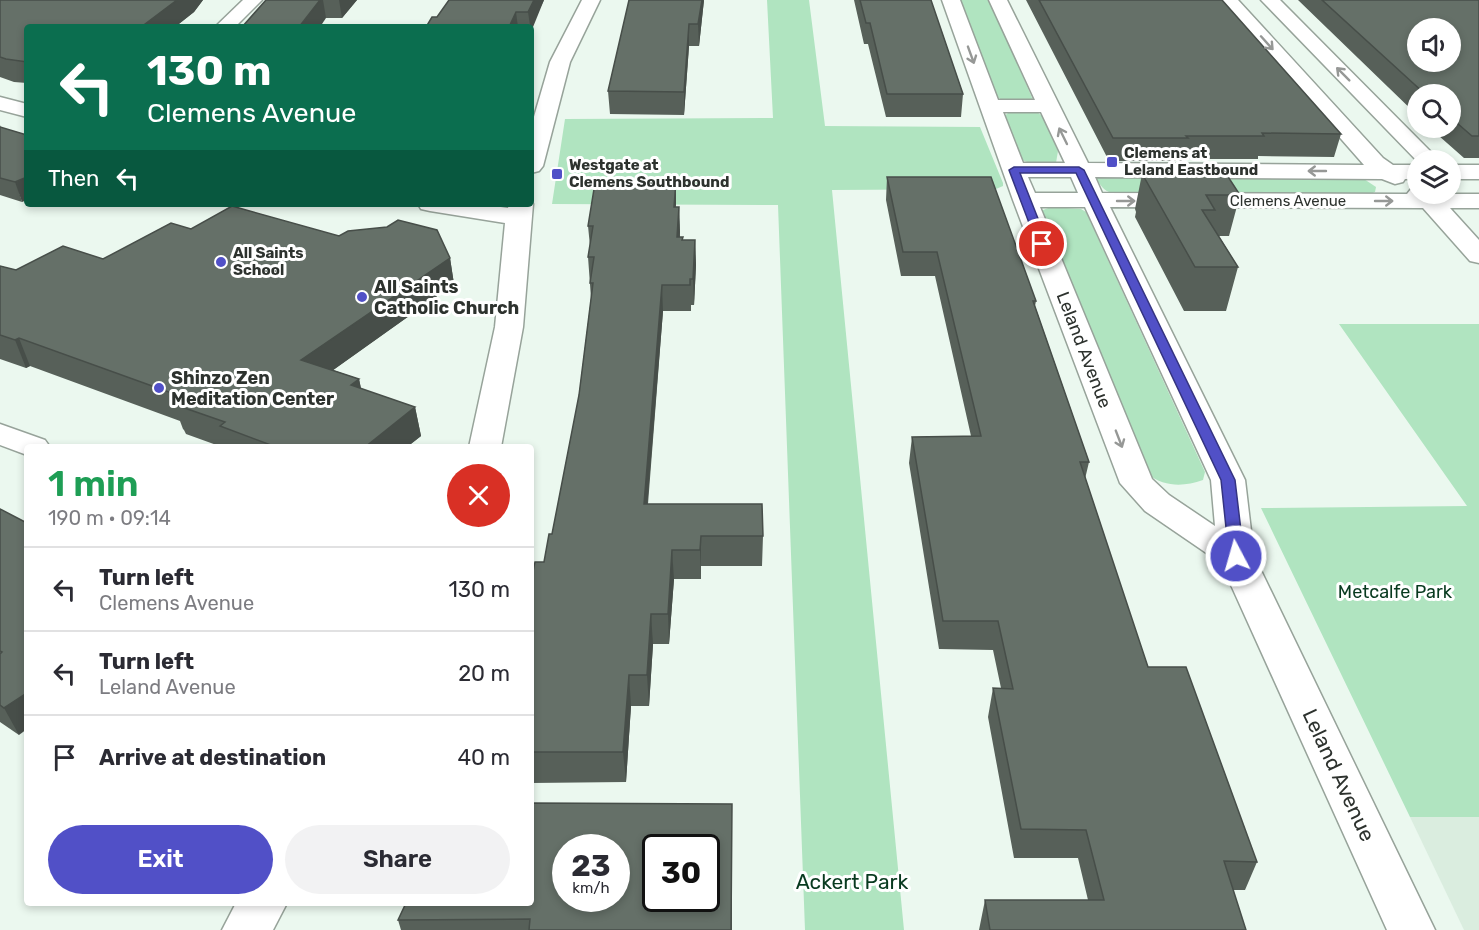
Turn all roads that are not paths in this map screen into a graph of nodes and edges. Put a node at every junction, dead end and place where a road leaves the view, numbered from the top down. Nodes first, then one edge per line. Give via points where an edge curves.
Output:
1 (253, 0) edge
2 (591, 0) edge
3 (951, 0) edge
4 (998, 0) edge
5 (1228, 0) edge
6 (1270, 0) edge
7 (228, 24) edge
8 (0, 103) edge
9 (990, 106) junction
10 (1049, 106) junction
11 (1324, 107) junction
12 (1375, 107) junction
13 (24, 110) edge
14 (1418, 150) edge
15 (534, 155) edge
16 (1014, 170) junction
17 (1079, 170) junction
18 (1387, 172) junction
19 (1407, 172) edge
20 (1461, 172) edge
21 (1479, 172) edge
22 (1407, 185) edge
23 (1407, 195) edge
24 (1461, 199) edge
25 (1025, 200) junction
26 (1094, 201) junction
27 (1479, 201) edge
28 (1431, 204) edge
29 (468, 207) edge
30 (519, 211) edge
31 (1479, 255) edge
32 (0, 434) edge
33 (26, 444) edge
34 (486, 444) edge
35 (1236, 556) junction
36 (261, 906) edge
37 (246, 930) edge
38 (1412, 930) edge

1 - 7 street
2 - 15 street via 560,62
3 -> 9 street, Leland Avenue
4 - 10 street, Leland Avenue
5 -> 11 street
12 -> 6 street
8 - 13 street
9 - 10 street
9 - 16 street, Leland Avenue
17 -> 10 street, Leland Avenue
11 - 12 street
11 - 18 street
12 - 14 street
16 - 17 street, Clemens Avenue
16 - 25 street, Leland Avenue
18 -> 17 street, Clemens Avenue
17 - 26 street, Leland Avenue
18 - 19 street, Clemens Avenue
18 - 22 street
20 - 21 street
26 -> 23 street, Clemens Avenue
24 - 27 street, Clemens Avenue
25 - 26 street, Clemens Avenue
25 -> 35 street, Leland Avenue via 1137,483 1157,503
26 - 35 street, Leland Avenue via 1228,480
28 - 31 street
29 - 30 street
30 - 34 street via 508,340
32 - 33 street
35 - 38 street, Leland Avenue
36 - 37 street

